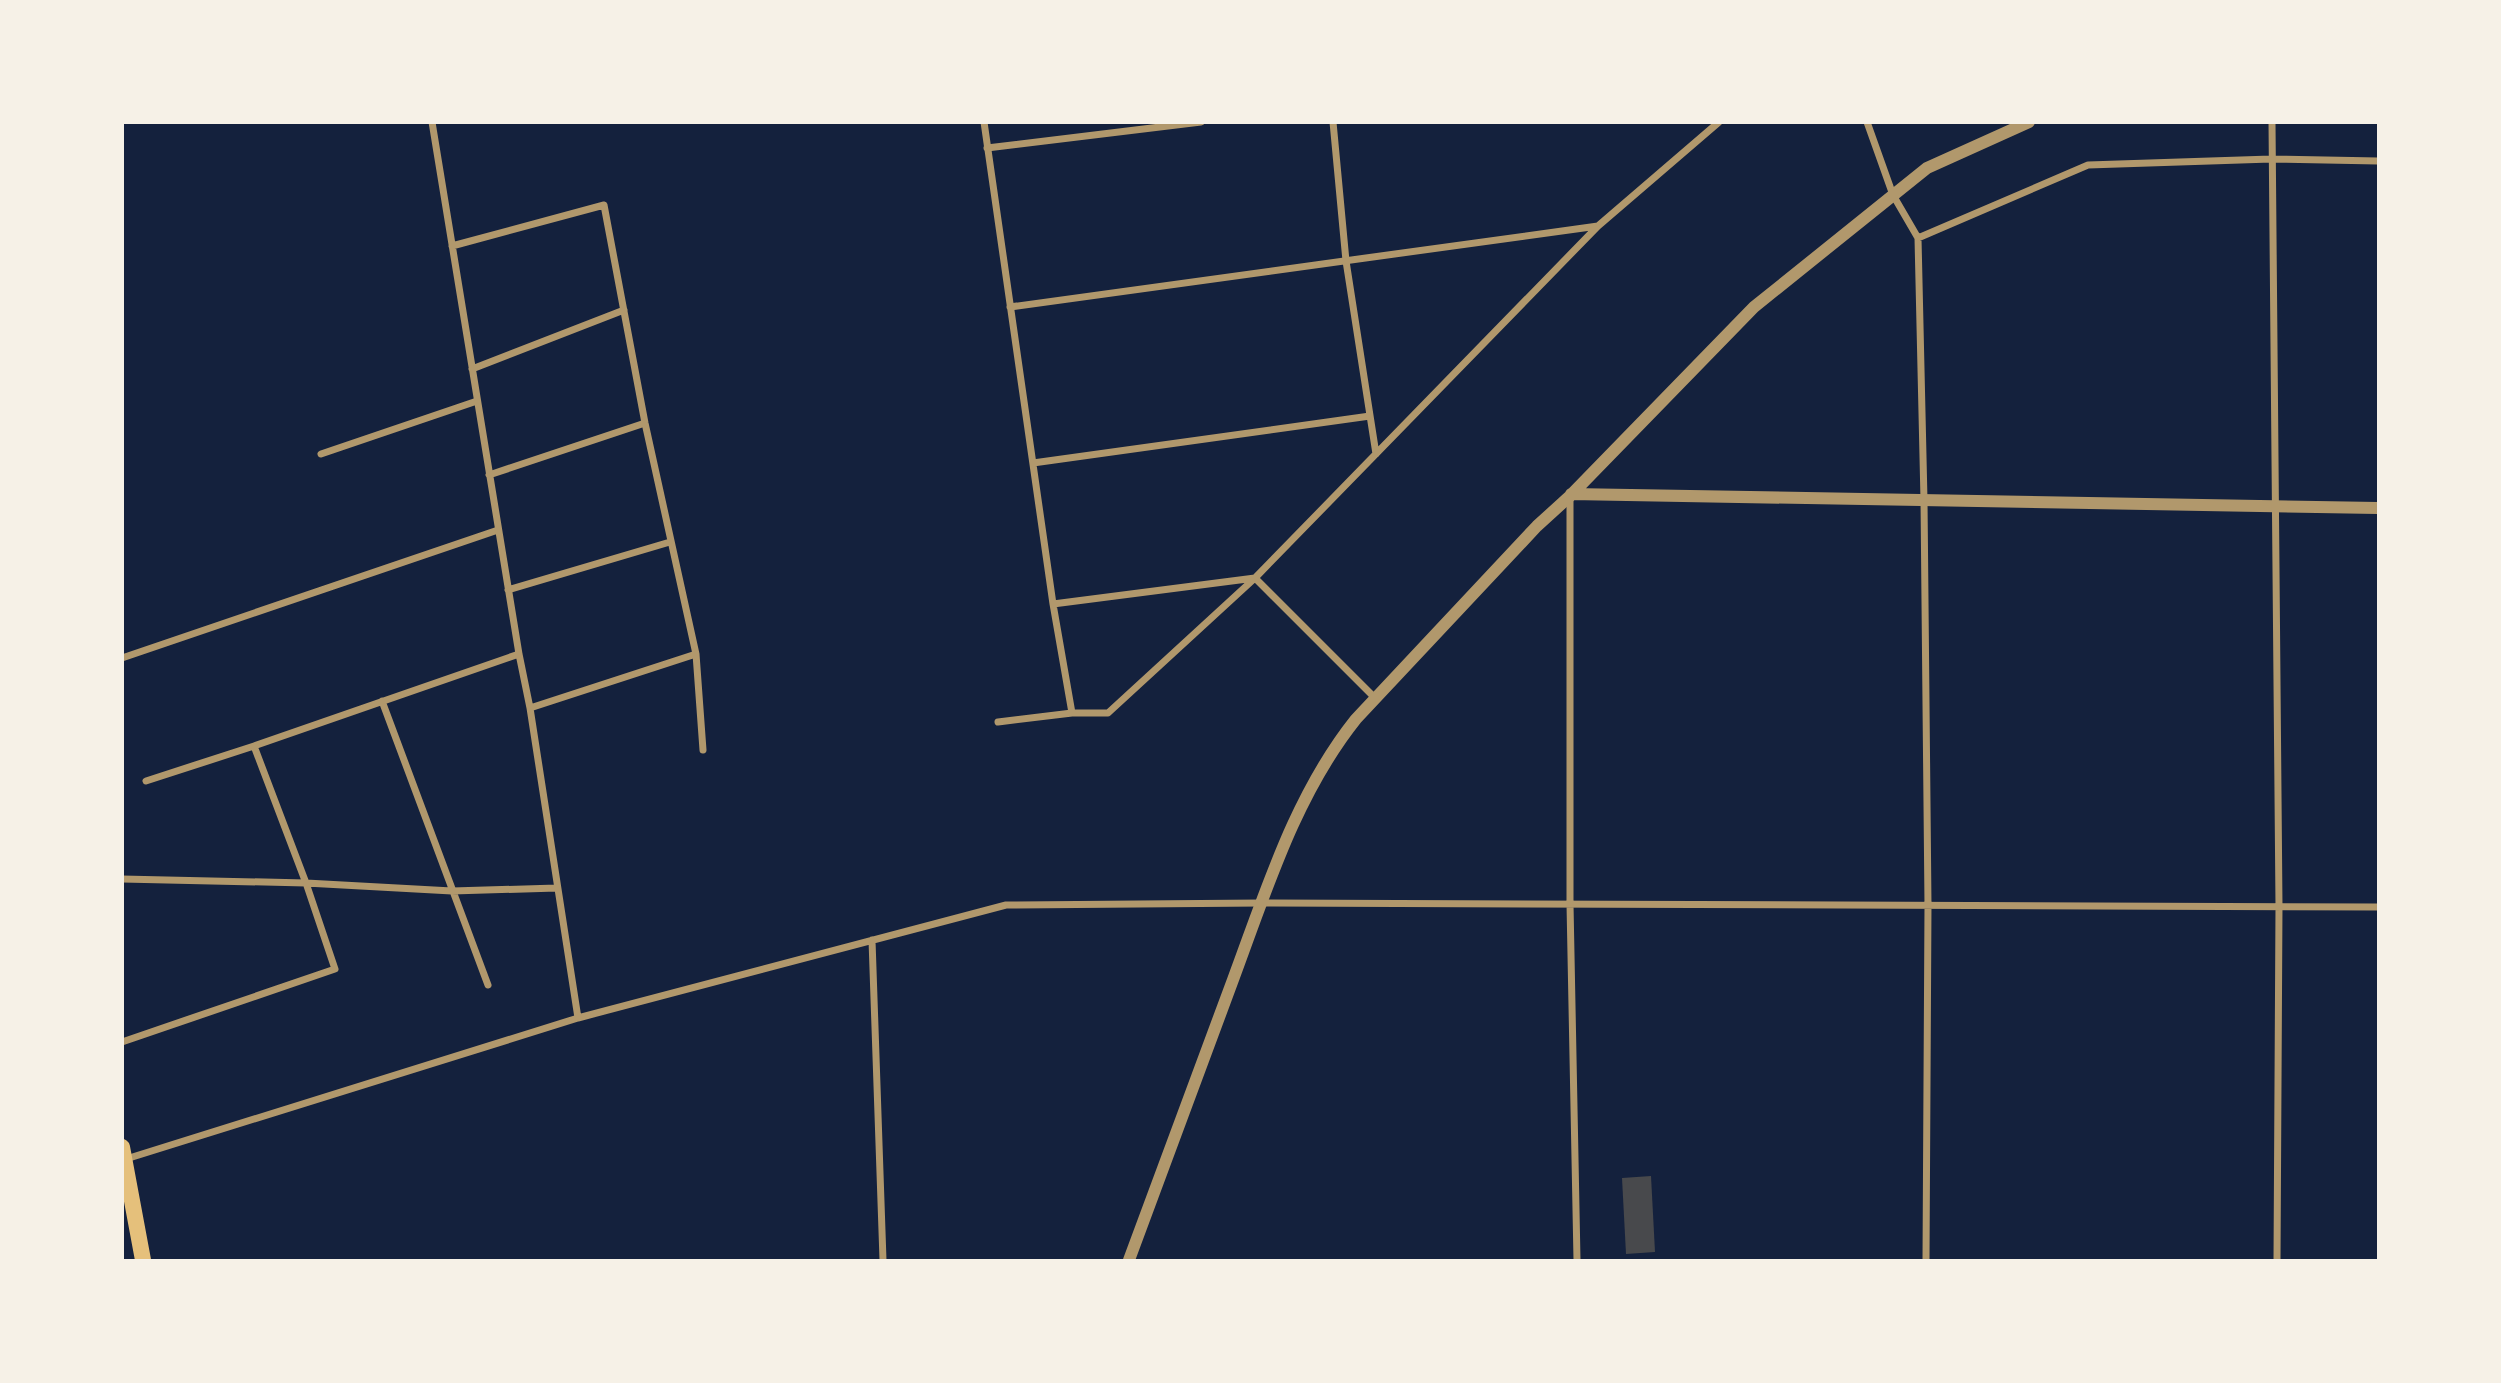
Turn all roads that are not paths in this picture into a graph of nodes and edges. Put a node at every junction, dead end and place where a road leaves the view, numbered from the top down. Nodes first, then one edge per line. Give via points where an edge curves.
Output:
1 (432, 122) edge
2 (984, 122) edge
3 (1201, 122) edge
4 (1333, 122) edge
5 (1719, 122) edge
6 (1867, 122) edge
7 (2029, 122) edge
8 (2272, 122) edge
9 (987, 148) junction
10 (2271, 159) junction
11 (2378, 161) edge
12 (1893, 195) junction
13 (1598, 226) junction
14 (1918, 239) junction
15 (452, 246) junction
16 (1346, 261) junction
17 (1010, 307) junction
18 (624, 310) junction
19 (472, 369) junction
20 (477, 401) junction
21 (1370, 416) junction
22 (645, 423) junction
23 (321, 454) dead end
24 (1376, 454) junction
25 (1033, 463) junction
26 (489, 475) junction
27 (1571, 495) junction
28 (1924, 500) junction
29 (2275, 506) junction
30 (2378, 508) edge
31 (498, 530) junction
32 (670, 542) junction
33 (1255, 578) junction
34 (508, 590) junction
35 (1053, 604) junction
36 (519, 654) junction
37 (696, 654) junction
38 (122, 658) edge
39 (1376, 699) junction
40 (382, 701) junction
41 (530, 708) junction
42 (1072, 713) junction
43 (998, 722) dead end
44 (254, 746) junction
45 (703, 750) dead end
46 (146, 781) dead end
47 (122, 879) edge
48 (306, 883) junction
49 (557, 888) junction
50 (452, 891) junction
51 (1261, 903) junction
52 (1570, 904) junction
53 (1928, 905) junction
54 (2278, 906) junction
55 (2378, 906) edge
56 (872, 940) junction
57 (488, 985) dead end
58 (578, 1018) junction
59 (122, 1042) edge
60 (124, 1153) edge
61 (143, 1261) edge
62 (883, 1261) edge
63 (1129, 1261) edge
64 (1577, 1261) edge
65 (1926, 1261) edge
66 (2277, 1261) edge

1 - 15 street
2 - 9 street
3 - 9 street
4 - 16 street
5 - 13 street
6 - 12 street
7 - 12 street via 1927,168
8 - 10 street
9 - 17 street
10 - 11 street
10 - 14 street via 2088,165
10 - 29 street
12 - 14 street
12 - 27 street via 1754,307
13 - 16 street
13 - 24 street
14 - 28 street
15 - 18 street via 604,205
15 - 19 street
16 - 17 street
16 - 21 street
17 - 25 street
18 - 19 street
18 - 22 street
19 - 20 street
20 - 23 street
20 - 26 street
21 - 24 street
21 - 25 street
22 - 26 street
22 - 32 street
24 - 33 street
25 - 35 street
26 - 31 street
27 - 28 street
27 - 39 street
27 - 52 street
28 - 29 street
28 - 53 street
29 - 30 street
29 - 54 street
31 - 34 street
31 - 38 street
32 - 34 street
32 - 37 street
33 - 35 street
33 - 39 street
33 - 42 street via 1108,713
34 - 36 street
35 - 42 street
36 - 40 street
36 - 41 street
37 - 41 street
37 - 45 street
39 - 51 street via 1322,765
40 - 44 street
40 - 50 street
41 - 49 street
42 - 43 street
44 - 46 street
44 - 48 street
47 - 48 street
48 - 50 street
48 - 59 street via 335,969
49 - 50 street
49 - 58 street
50 - 57 street
51 - 52 street
51 - 56 street via 1006,905
51 - 63 street
52 - 53 street
52 - 64 street
53 - 54 street
53 - 65 street
54 - 55 street
54 - 66 street
56 - 58 street
56 - 62 street
58 - 60 street
60 - 61 main road

